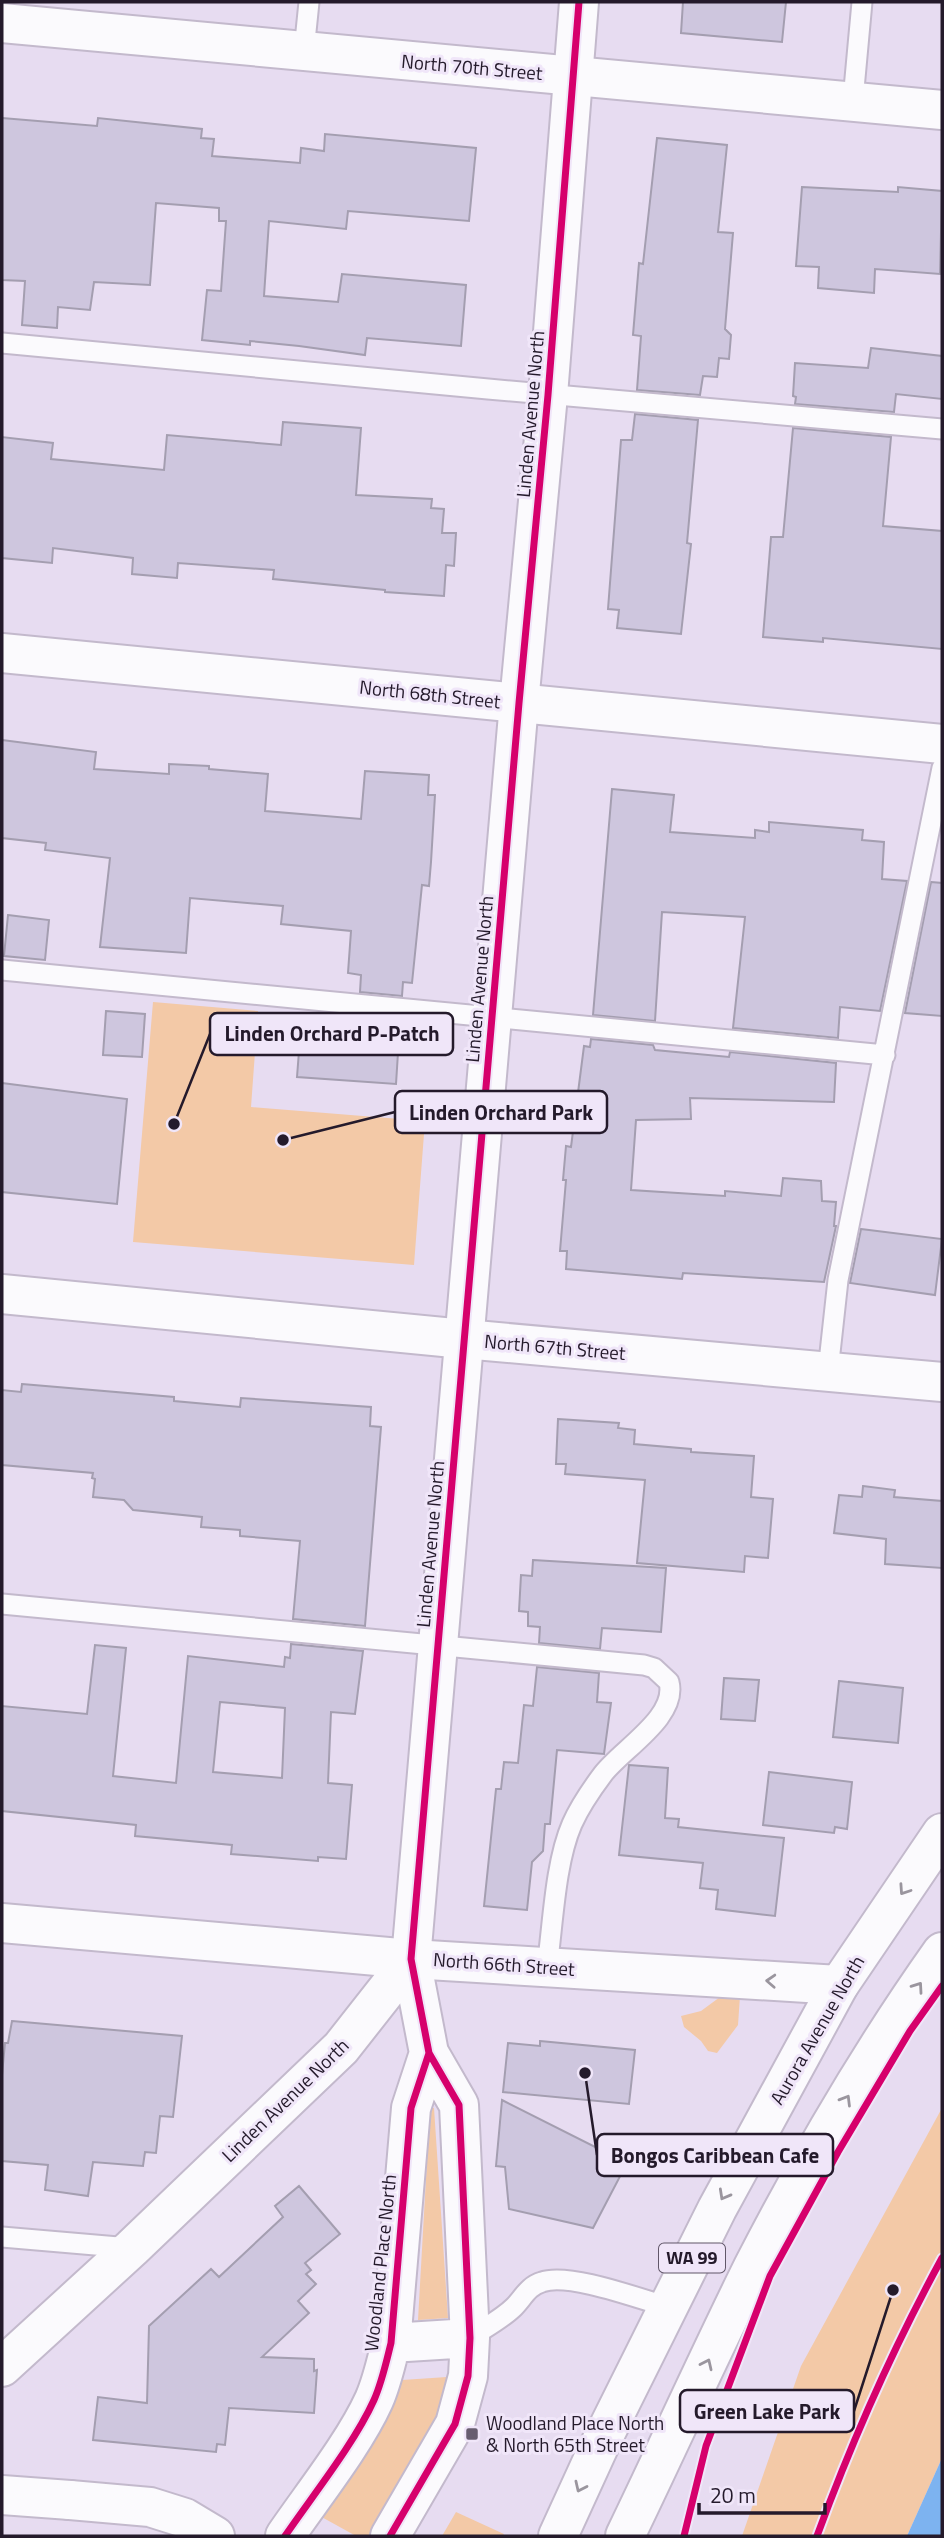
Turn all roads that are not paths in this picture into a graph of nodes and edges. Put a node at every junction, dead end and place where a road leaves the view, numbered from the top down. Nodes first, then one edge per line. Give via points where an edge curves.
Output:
1 (309, 2) edge
2 (579, 2) edge
3 (862, 2) edge
4 (2, 23) edge
5 (304, 51) junction
6 (573, 76) junction
7 (853, 100) junction
8 (942, 110) edge
9 (2, 343) edge
10 (548, 395) junction
11 (942, 429) edge
12 (2, 653) edge
13 (519, 703) junction
14 (942, 744) edge
15 (942, 768) edge
16 (2, 970) edge
17 (492, 1017) junction
18 (885, 1055) junction
19 (2, 1294) edge
20 (464, 1339) junction
21 (828, 1371) junction
22 (942, 1382) edge
23 (2, 1604) edge
24 (438, 1643) junction
25 (942, 1833) edge
26 (2, 1923) edge
27 (942, 1952) edge
28 (411, 1959) junction
29 (547, 1967) junction
30 (839, 1985) junction
31 (429, 2053) junction
32 (2, 2237) edge
33 (132, 2248) junction
34 (668, 2307) junction
35 (470, 2338) junction
36 (391, 2343) junction
37 (2, 2367) edge
38 (2, 2495) edge
39 (70, 2500) junction
40 (172, 2536) edge
41 (215, 2536) edge
42 (285, 2536) edge
43 (390, 2536) edge
44 (558, 2536) edge
45 (625, 2536) edge

1 - 5 lane
2 - 6 main road, Linden Avenue North
3 - 7 lane
4 - 5 main road, North 70th Street
5 - 6 main road, North 70th Street
6 - 7 main road, North 70th Street
6 - 10 main road, Linden Avenue North
7 - 8 main road, North 70th Street
9 - 10 lane
10 - 11 lane
10 - 13 main road, Linden Avenue North
12 - 13 main road, North 68th Street
13 - 14 main road, North 68th Street
13 - 17 main road, Linden Avenue North
15 - 18 lane
16 - 17 lane
17 - 18 lane
17 - 20 main road, Linden Avenue North
18 - 21 lane via 838,1280
19 - 20 main road, North 67th Street
20 - 21 main road, North 67th Street
20 - 24 main road, Linden Avenue North
21 - 22 main road, North 67th Street
23 - 24 lane
24 - 28 main road, Linden Avenue North
24 - 29 lane via 644,1665 669,1682 666,1708 607,1768 570,1826
25 -> 30 main road, Aurora Avenue North / WA 99
26 - 28 main road, North 66th Street
45 -> 27 main road, WA 99 via 754,2266 821,2142
28 - 29 main road, North 66th Street
28 - 31 main road, Woodland Place North
28 - 33 main road, Linden Avenue North via 341,2049
30 -> 29 main road, North 66th Street
30 -> 34 main road, Aurora Avenue North / WA 99
31 - 35 main road, Woodland Place North via 459,2105
31 - 36 main road, Woodland Place North via 411,2108
32 - 33 lane
33 - 37 main road, Linden Avenue North
34 - 35 lane via 578,2283 542,2281 526,2291 514,2308
34 -> 44 main road, Aurora Avenue North / WA 99
35 - 36 main road
35 - 43 main road, Woodland Place North via 468,2376 454,2424
36 - 42 main road, Woodland Place North via 373,2402
38 - 39 main road
39 - 40 main road
39 - 41 main road via 150,2507 186,2518

